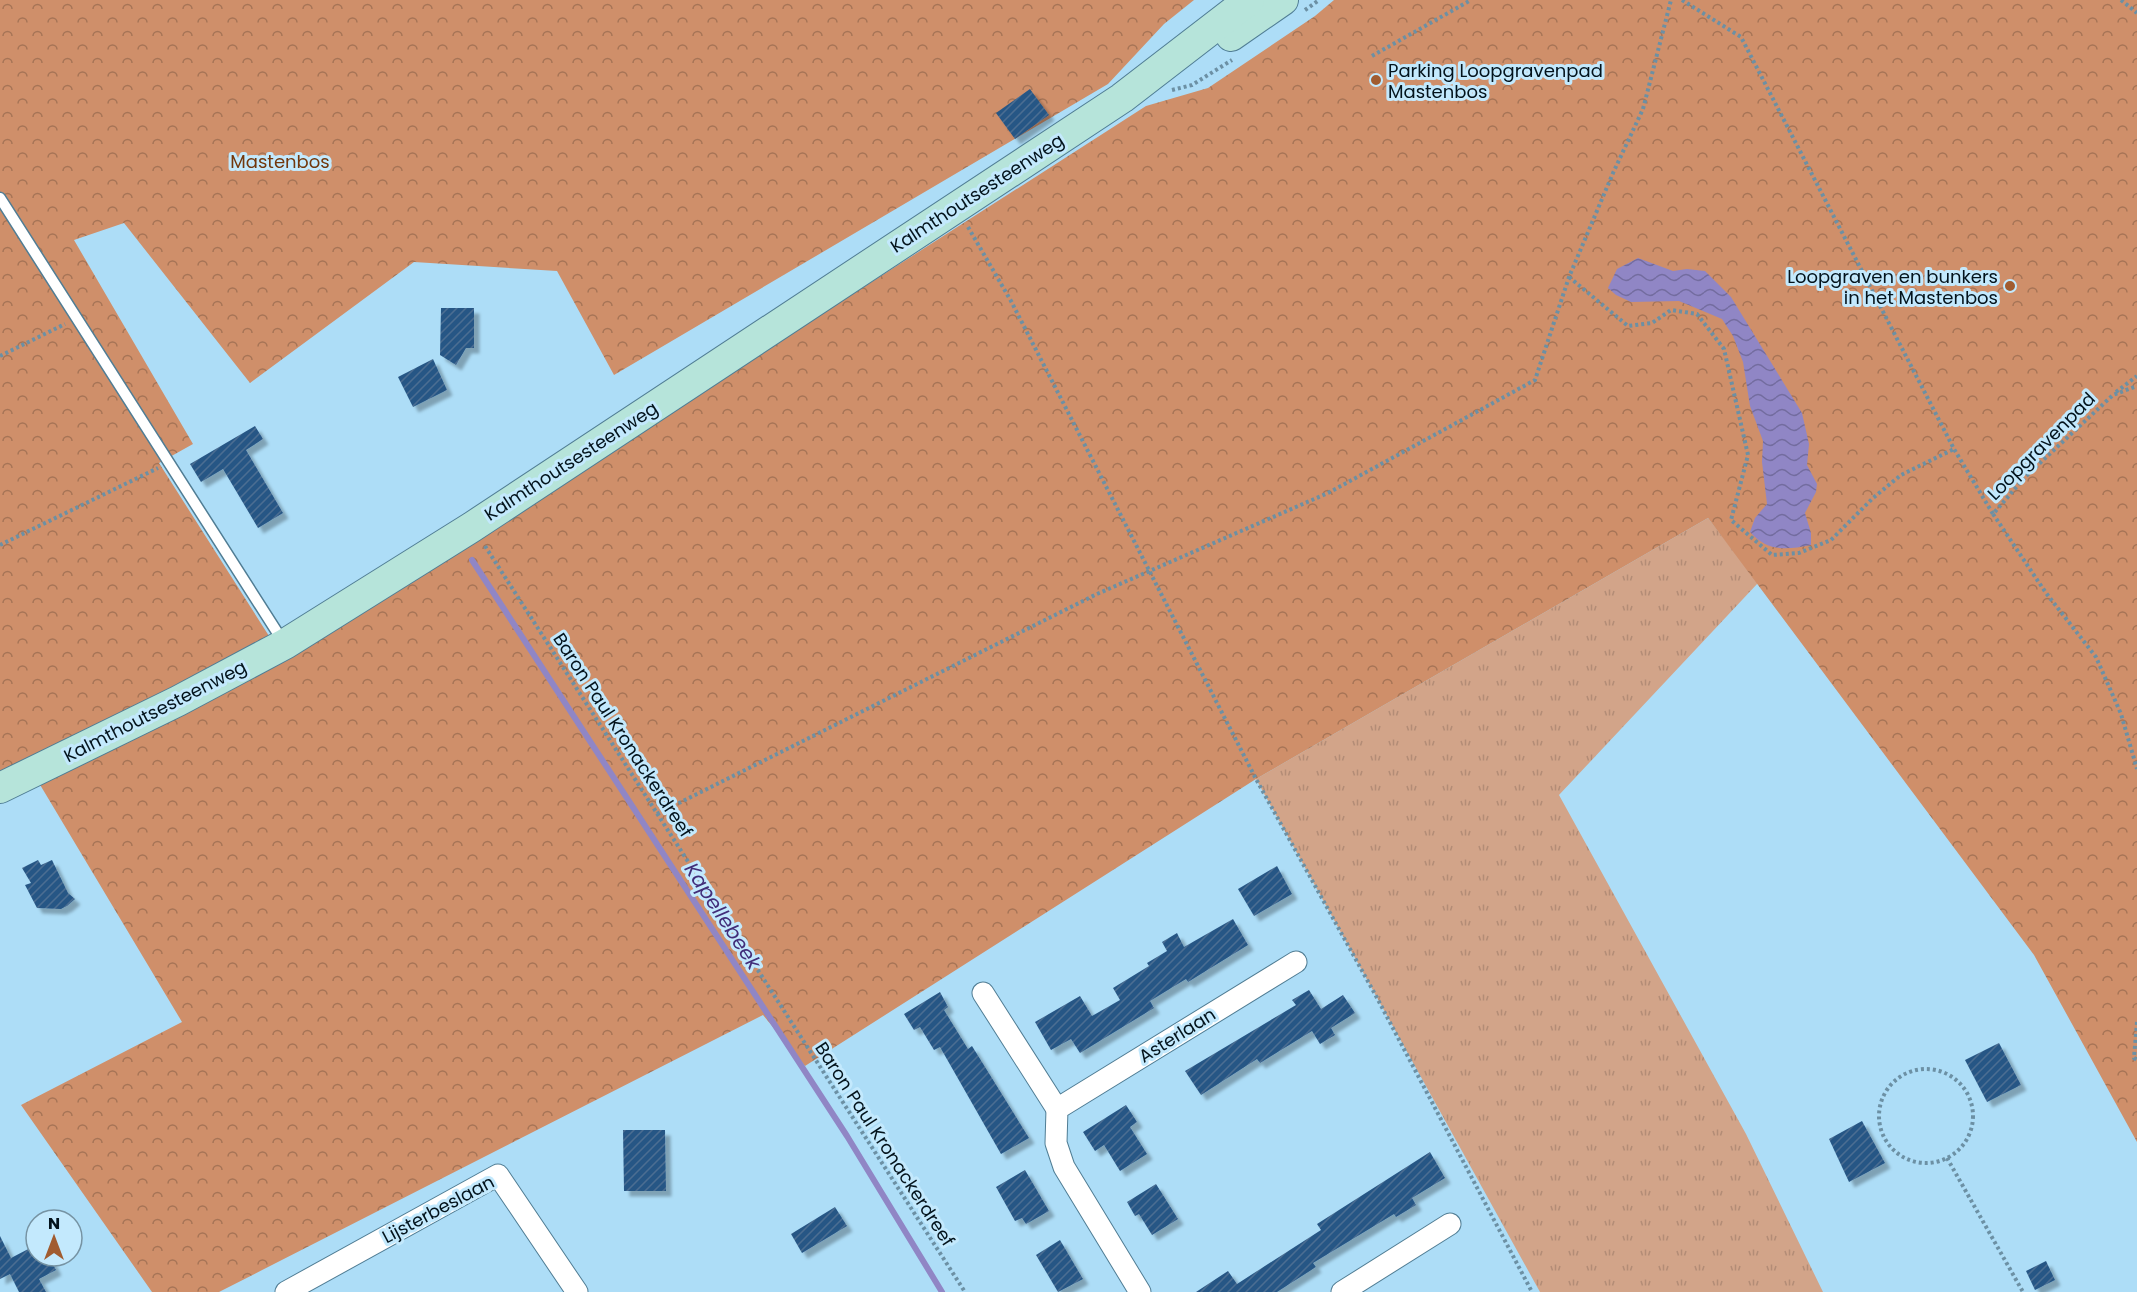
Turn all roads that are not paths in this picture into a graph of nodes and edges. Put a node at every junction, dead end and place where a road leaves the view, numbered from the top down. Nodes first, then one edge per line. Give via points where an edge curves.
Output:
1 (1249, 0) edge
2 (1283, 0) edge
3 (1122, 98) junction
4 (0, 198) edge
5 (285, 644) junction
6 (0, 788) edge
7 (1296, 962) dead end
8 (983, 993) dead end
9 (1057, 1109) junction
10 (1450, 1224) dead end
11 (286, 1292) edge
12 (577, 1292) edge
13 (1140, 1292) edge
14 (1342, 1292) edge

1 - 3 main road, Kalmthoutsesteenweg
2 - 3 main road, Kalmthoutsesteenweg via 1198,59
3 - 5 main road, Kalmthoutsesteenweg via 472,526
4 - 5 lane
5 - 6 main road, Kalmthoutsesteenweg
7 - 9 street, Asterlaan
8 - 9 street
9 - 13 street via 1056,1143 1064,1167
10 - 14 street
11 - 12 street, Lijsterbeslaan via 498,1175

